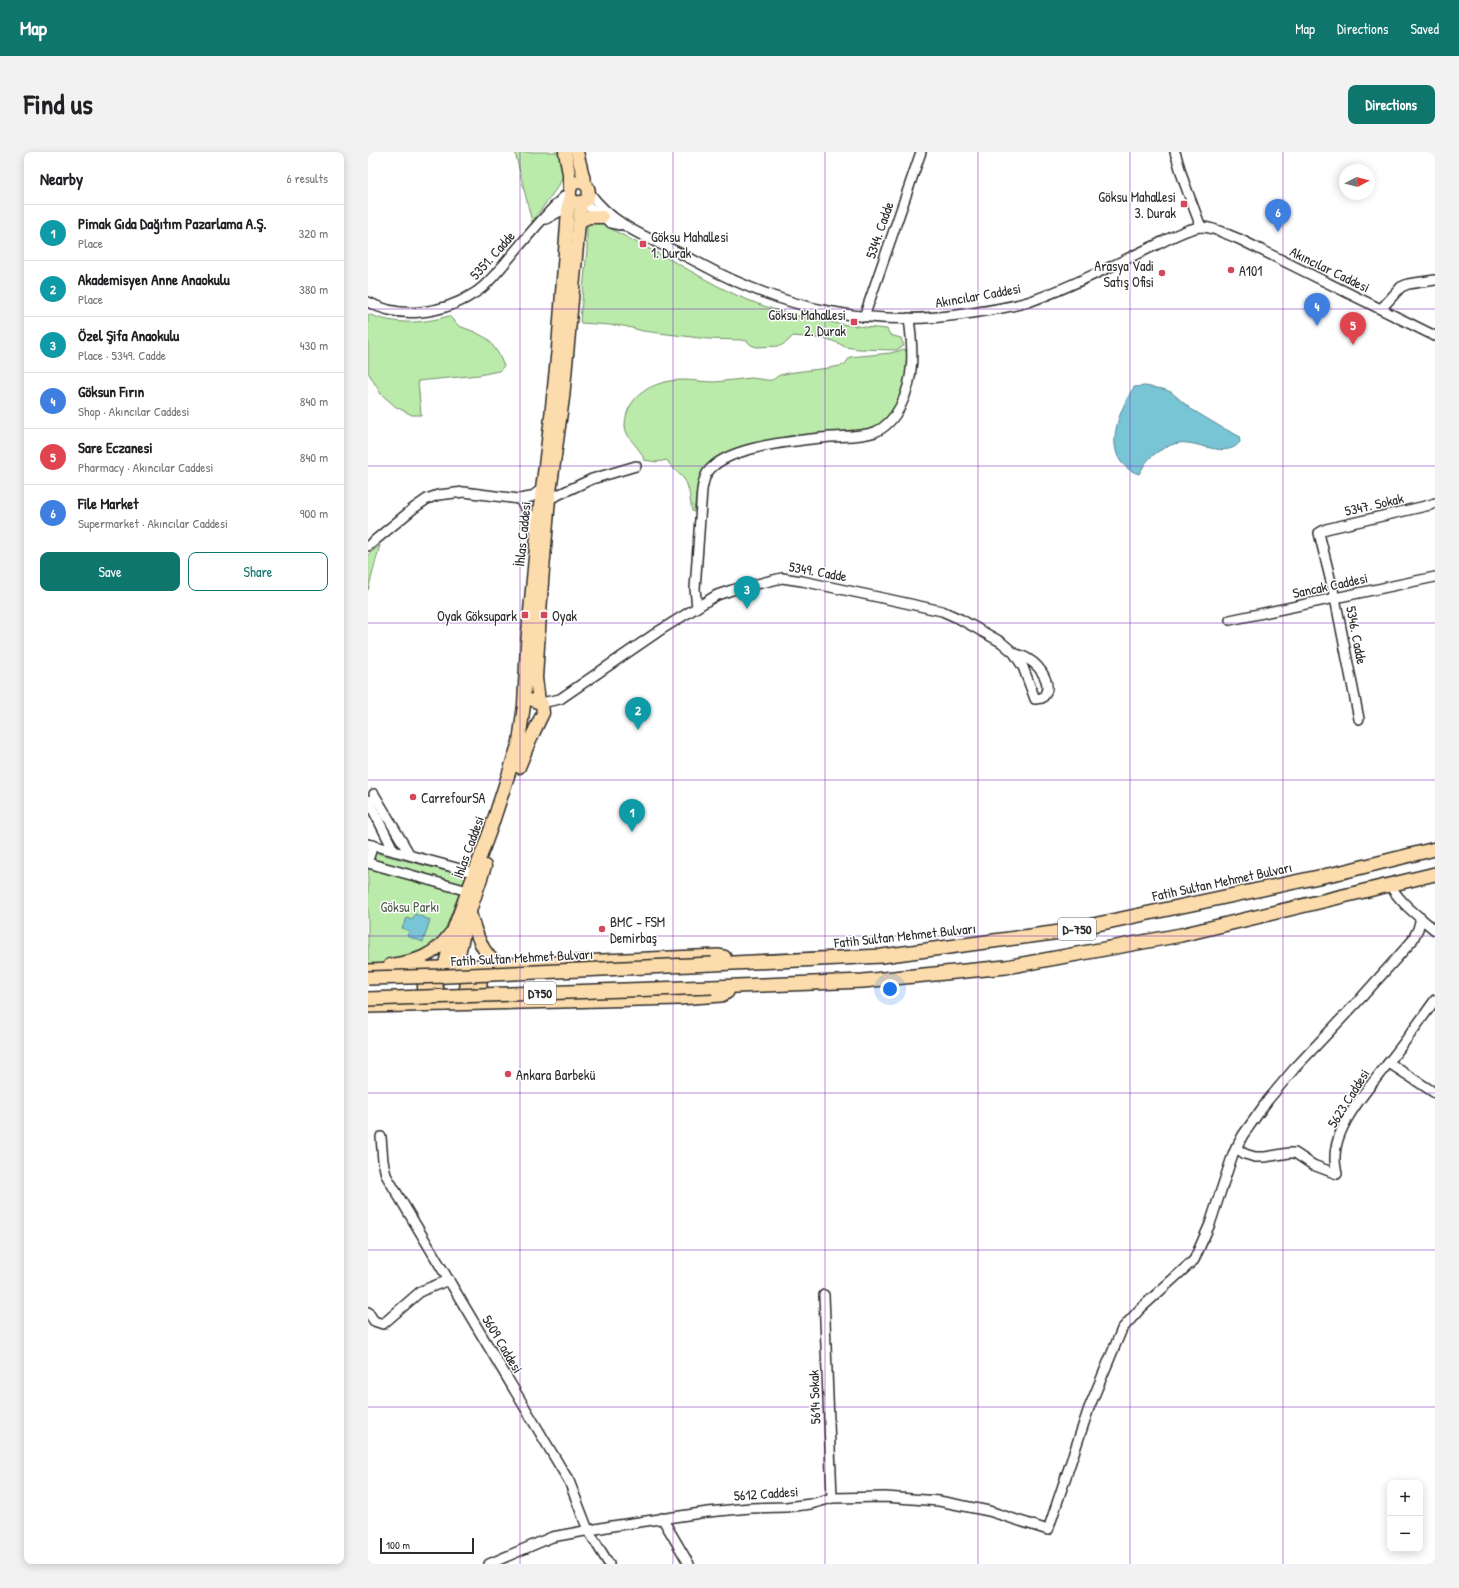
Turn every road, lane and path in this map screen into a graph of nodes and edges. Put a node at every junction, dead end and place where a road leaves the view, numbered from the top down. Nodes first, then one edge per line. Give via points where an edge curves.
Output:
1 (565, 152) edge
2 (577, 152) edge
3 (921, 152) edge
4 (1175, 152) edge
5 (587, 188) junction
6 (572, 205) junction
7 (602, 217) junction
8 (539, 223) junction
9 (624, 227) junction
10 (1201, 227) junction
11 (1435, 280) edge
12 (368, 302) edge
13 (1381, 309) junction
14 (864, 317) junction
15 (909, 318) junction
16 (1435, 336) edge
17 (636, 466) dead end
18 (546, 489) junction
19 (519, 499) junction
20 (1435, 503) edge
21 (1319, 534) joint
22 (537, 536) junction
23 (368, 546) edge
24 (1435, 577) edge
25 (1335, 598) junction
26 (696, 607) junction
27 (1230, 620) dead end
28 (1014, 653) junction
29 (541, 708) junction
30 (523, 709) junction
31 (1359, 719) dead end
32 (371, 797) edge
33 (370, 844) edge
34 (1435, 849) edge
35 (394, 851) junction
36 (410, 855) junction
37 (368, 860) edge
38 (368, 863) edge
39 (475, 873) junction
40 (1435, 874) edge
41 (1390, 885) junction
42 (468, 891) junction
43 (470, 912) junction
44 (1421, 918) junction
45 (454, 928) junction
46 (1435, 930) edge
47 (748, 963) junction
48 (712, 964) joint
49 (497, 966) junction
50 (450, 967) junction
51 (368, 968) edge
52 (413, 969) junction
53 (368, 971) edge
54 (368, 978) edge
55 (748, 985) junction
56 (368, 999) edge
57 (1435, 1000) edge
58 (451, 1003) junction
59 (491, 1003) junction
60 (413, 1005) junction
61 (368, 1006) edge
62 (1389, 1063) junction
63 (1435, 1093) edge
64 (381, 1137) dead end
65 (1236, 1148) junction
66 (449, 1280) junction
67 (824, 1295) dead end
68 (368, 1312) edge
69 (832, 1498) junction
70 (662, 1518) junction
71 (588, 1530) junction
72 (489, 1564) edge
73 (609, 1564) edge
74 (689, 1564) edge

1 - 6 main road
2 - 5 main road
3 - 14 street, 5344. Cadde
4 - 10 street
5 - 6 main road via 588,198
5 - 6 main road via 575,183
5 - 9 street, Akıncılar Caddesi via 600,206
6 - 7 street, Akıncılar Caddesi
6 - 7 main road via 589,217
6 - 8 street, 5351. Cadde
6 - 8 street, 5351. Cadde via 547,212
6 - 18 main road
7 - 9 street, Akıncılar Caddesi
8 - 12 street, 5351. Cadde via 488,282 474,294 454,304 432,311 409,313 395,312
9 - 14 street, Akıncılar Caddesi via 769,296 812,308
10 - 13 street, Akıncılar Caddesi via 1239,239
10 - 15 street, Akıncılar Caddesi via 1030,301 953,316
11 - 13 street via 1401,287
13 - 16 street, Akıncılar Caddesi
14 - 15 street, Akıncılar Caddesi
15 - 26 street via 913,345 910,382 895,415 883,428 870,433 744,450 718,462 707,473 701,497
17 - 18 street, İhlas Caddesi via 592,480
18 - 19 street via 531,497
18 - 22 main road, İhlas Caddesi
18 - 29 main road, İhlas Caddesi via 536,678
19 - 22 street via 528,511
19 - 23 street via 464,492 438,495 414,508
20 - 21 street, 5347. Sokak via 1382,518 1326,529
21 - 25 street, 5346. Cadde
22 - 30 main road, İhlas Caddesi
24 - 25 street, Sancak Caddesi
25 - 27 street, Sancak Caddesi
25 - 31 street, 5346. Cadde
26 - 28 street, 5349. Cadde via 732,590 782,578 794,579 942,611 990,636
26 - 29 street, 5349. Cadde
28 - 28 street, 5349. Cadde via 1023,667 1035,699 1042,698 1047,687 1042,673 1028,659
29 - 30 main road via 532,700
29 - 30 main road via 534,720 527,718
29 - 43 main road, İhlas Caddesi
30 - 39 main road, İhlas Caddesi via 515,756
32 - 35 street
32 - 36 street
33 - 35 street
33 - 37 street
34 - 47 highway, Fatih Sultan Mehmet Bulvarı / D-750 via 1342,872 1060,932 882,956
35 - 36 street
36 - 39 street
38 - 42 street
39 - 42 main road, İhlas Caddesi
40 - 41 highway, D750
41 - 44 street via 1397,896
41 - 55 highway, D750 via 1181,935 1006,967 863,981
42 - 45 main road, İhlas Caddesi
43 - 49 main road via 488,956
43 - 50 main road, İhlas Caddesi
44 - 46 street
44 - 65 street via 1412,941 1294,1069 1268,1100
45 - 50 main road, İhlas Caddesi
45 - 51 main road via 442,946 417,959
47 - 48 highway, Fatih Sultan Mehmet Bulvarı / D-750
47 - 49 highway via 719,956
48 - 54 highway, Fatih Sultan Mehmet Bulvarı / D750, bridge
49 - 50 highway
49 - 59 highway via 482,974 479,984 482,994
50 - 52 highway
50 - 58 highway via 438,975 435,985 436,990
50 - 58 highway via 466,977 467,982 466,992
52 - 53 highway
52 - 60 highway via 422,976 425,987 422,997
55 - 56 highway, D750, bridge
55 - 59 highway via 721,995 693,997
57 - 62 street, 5623 Caddesi
58 - 59 highway
58 - 60 highway
60 - 61 highway
62 - 63 street
62 - 65 street, 5623 Caddesi via 1367,1088 1346,1122 1336,1148 1337,1174 1313,1165 1295,1153 1255,1157
64 - 66 street, 5609 Caddesi via 382,1161 386,1175
65 - 69 street, 5612 Caddesi via 1210,1224 1194,1260 1140,1309 1122,1330 1089,1408 1048,1530 989,1512 939,1501 885,1497
66 - 68 street via 422,1291 383,1324 374,1321
66 - 71 street, 5609 Caddesi via 562,1468
67 - 69 street, 5614 Sokak
69 - 70 street, 5612 Caddesi via 812,1504
70 - 71 street, 5612 Caddesi
70 - 74 street
71 - 72 street, 5612 Caddesi via 552,1537
71 - 73 street, 5609 Caddesi

